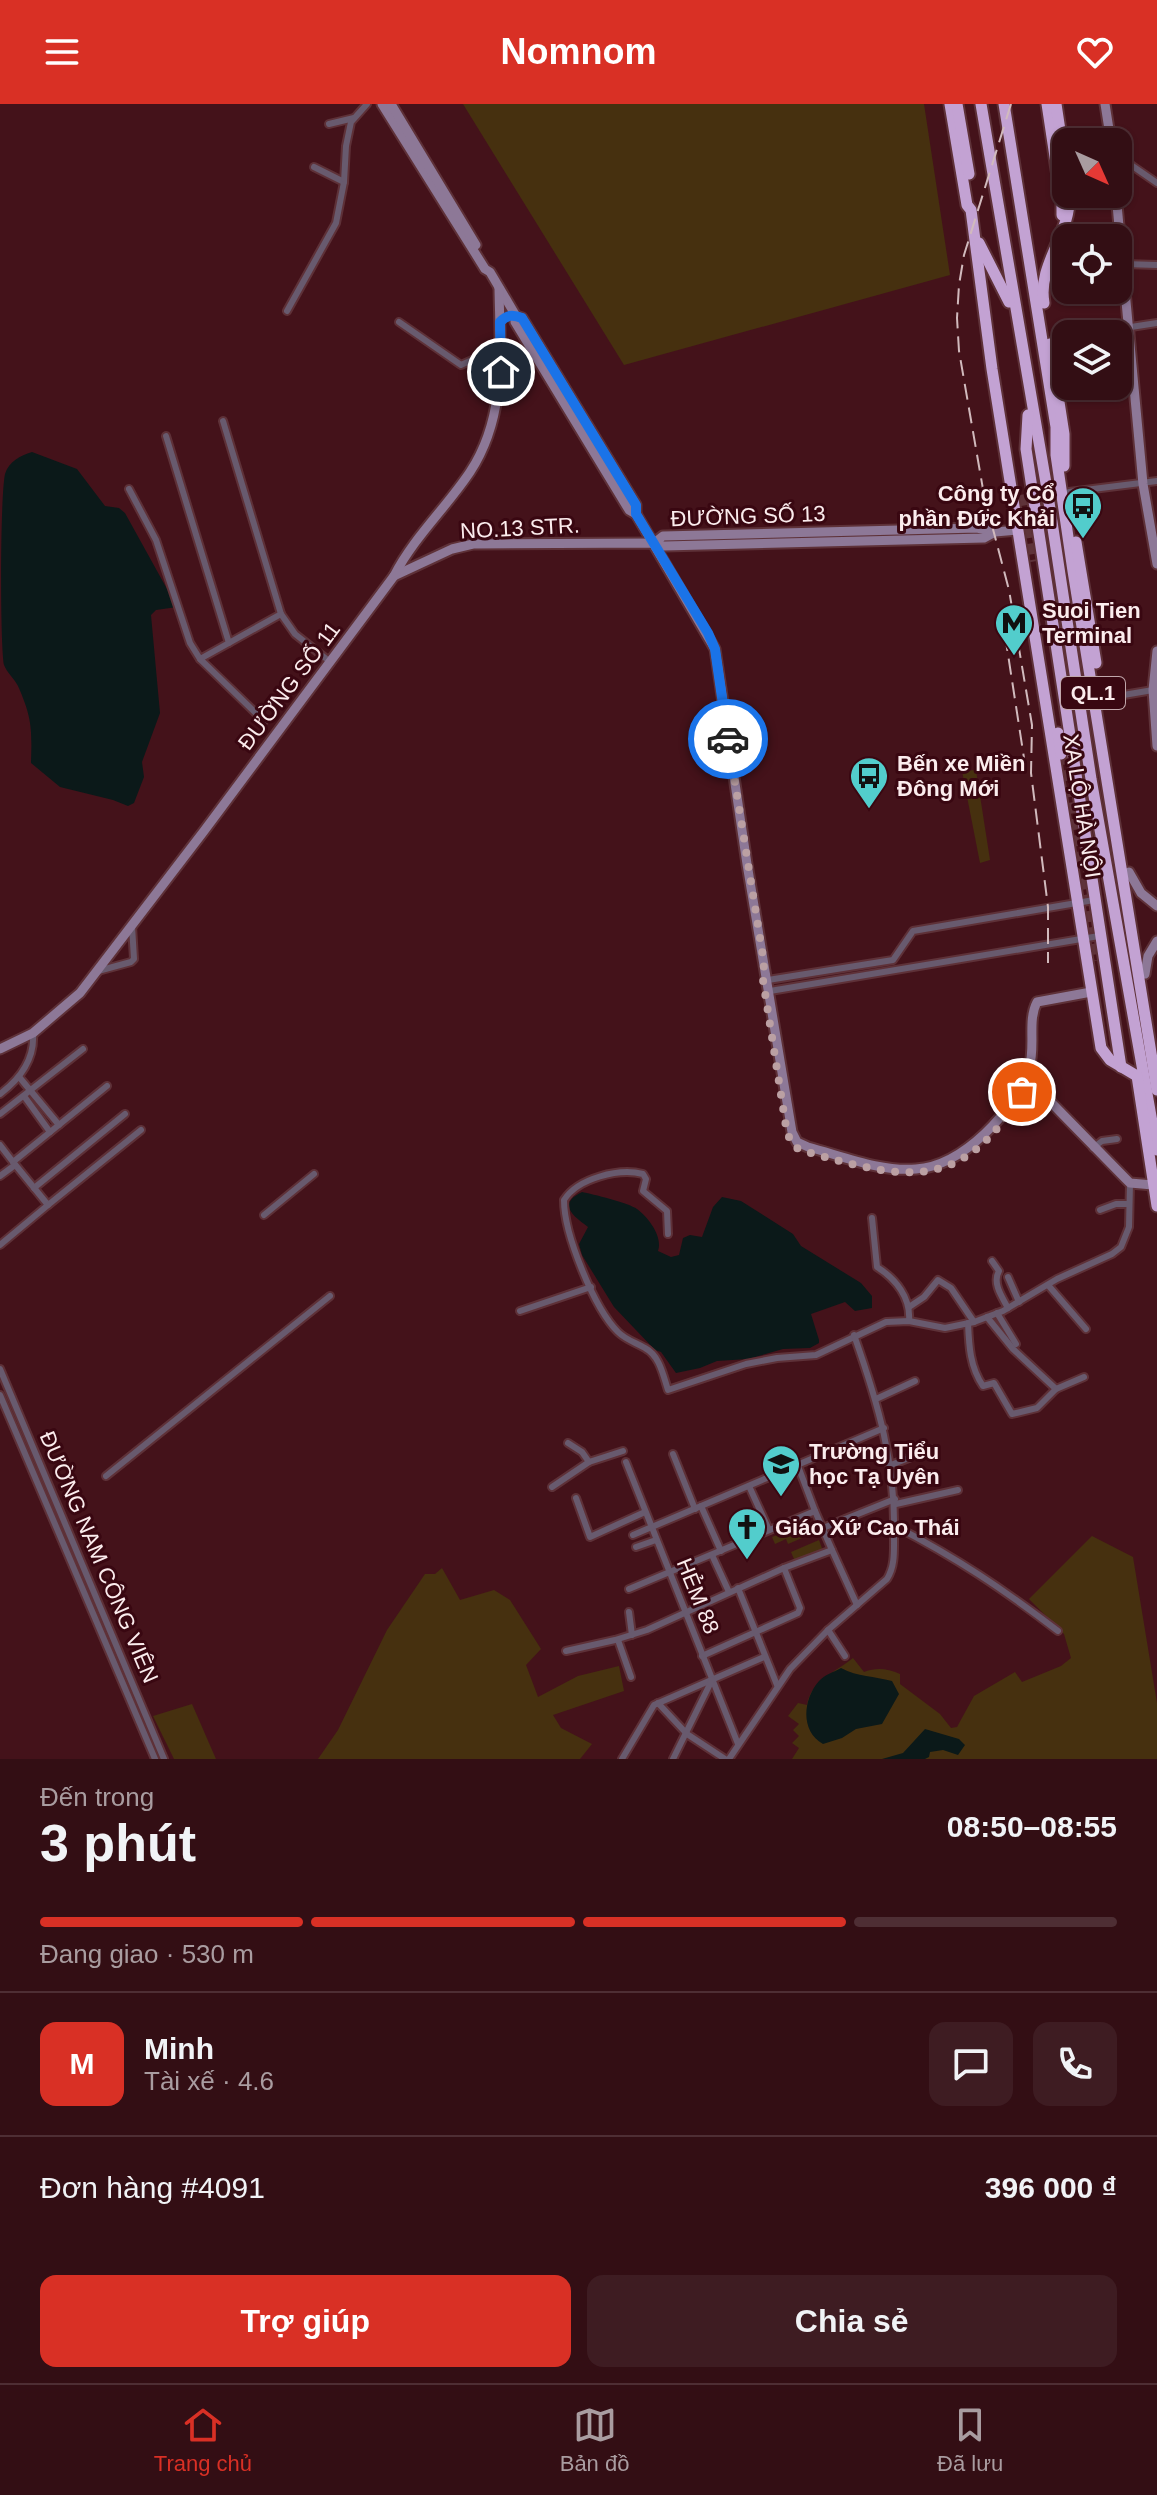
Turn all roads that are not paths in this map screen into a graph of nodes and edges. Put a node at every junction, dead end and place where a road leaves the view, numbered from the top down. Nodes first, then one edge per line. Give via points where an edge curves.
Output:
1 (367, 104) edge
2 (382, 104) edge
3 (391, 104) edge
4 (953, 104) edge
5 (981, 104) edge
6 (1004, 104) edge
7 (1047, 104) edge
8 (1056, 104) edge
9 (1105, 104) edge
10 (354, 118) junction
11 (329, 124) dead end
12 (1060, 128) edge
13 (1109, 128) edge
14 (1132, 166) edge
15 (314, 167) dead end
16 (344, 182) junction
17 (1157, 183) edge
18 (1066, 208) edge
19 (1063, 223) junction
20 (974, 235) junction
21 (1132, 264) edge
22 (1157, 265) edge
23 (490, 272) junction
24 (499, 288) junction
25 (1035, 295) junction
26 (287, 311) dead end
27 (516, 316) junction
28 (1017, 317) junction
29 (399, 322) dead end
30 (500, 322) junction
31 (1157, 323) edge
32 (1132, 327) edge
33 (990, 336) junction
34 (1132, 340) edge
35 (501, 347) junction
36 (1029, 387) junction
37 (223, 421) dead end
38 (166, 436) dead end
39 (1157, 481) edge
40 (1143, 484) junction
41 (129, 489) dead end
42 (1069, 492) junction
43 (1020, 495) tunnel mouth
44 (1052, 525) junction
45 (1037, 527) junction
46 (885, 529) junction
47 (1018, 530) junction
48 (995, 532) junction
49 (886, 541) junction
50 (654, 543) junction
51 (1031, 562) tunnel mouth
52 (1157, 564) edge
53 (394, 576) junction
54 (281, 614) junction
55 (229, 643) junction
56 (1157, 651) edge
57 (200, 659) junction
58 (329, 661) junction
59 (1155, 690) edge
60 (1098, 699) junction
61 (264, 721) dead end
62 (1157, 745) edge
63 (1061, 754) tunnel mouth
64 (1114, 801) junction
65 (1078, 862) tunnel mouth
66 (1129, 872) junction
67 (1080, 879) tunnel mouth
68 (1094, 900) junction
69 (1077, 903) junction
70 (1157, 906) edge
71 (1133, 920) junction
72 (132, 926) junction
73 (1099, 936) junction
74 (1083, 939) junction
75 (1157, 941) edge
76 (1094, 961) tunnel mouth
77 (764, 963) junction
78 (98, 971) junction
79 (1145, 974) junction
80 (768, 980) junction
81 (770, 991) junction
82 (1091, 992) junction
83 (33, 1033) junction
84 (0, 1049) edge
85 (83, 1049) dead end
86 (1157, 1051) edge
87 (1110, 1060) junction
88 (1121, 1067) junction
89 (1140, 1076) junction
90 (20, 1078) junction
91 (1157, 1085) edge
92 (107, 1086) dead end
93 (30, 1090) junction
94 (0, 1094) edge
95 (23, 1097) junction
96 (0, 1114) edge
97 (125, 1114) dead end
98 (59, 1125) junction
99 (141, 1130) dead end
100 (50, 1132) junction
101 (1117, 1139) dead end
102 (0, 1145) edge
103 (1093, 1148) junction
104 (1157, 1150) edge
105 (14, 1163) junction
106 (314, 1174) dead end
107 (0, 1176) edge
108 (1130, 1183) junction
109 (1155, 1184) edge
110 (34, 1188) junction
111 (1129, 1204) junction
112 (48, 1205) junction
113 (1157, 1206) edge
114 (1100, 1210) dead end
115 (264, 1215) dead end
116 (872, 1218) dead end
117 (668, 1234) dead end
118 (0, 1245) edge
119 (992, 1261) dead end
120 (1008, 1277) dead end
121 (1048, 1285) junction
122 (591, 1287) junction
123 (330, 1296) dead end
124 (1019, 1302) junction
125 (909, 1307) junction
126 (1008, 1308) junction
127 (520, 1311) dead end
128 (997, 1313) junction
129 (987, 1317) junction
130 (909, 1321) junction
131 (971, 1322) junction
132 (1086, 1329) dead end
133 (854, 1335) junction
134 (1016, 1344) dead end
135 (0, 1369) edge
136 (1084, 1377) dead end
137 (915, 1381) dead end
138 (1056, 1389) junction
139 (0, 1395) edge
140 (876, 1399) junction
141 (884, 1428) junction
142 (568, 1443) dead end
143 (931, 1449) dead end
144 (623, 1451) dead end
145 (673, 1454) dead end
146 (589, 1462) junction
147 (626, 1462) dead end
148 (891, 1465) junction
149 (798, 1466) junction
150 (106, 1476) dead end
151 (749, 1486) junction
152 (552, 1487) dead end
153 (958, 1490) dead end
154 (576, 1498) dead end
155 (896, 1502) junction
156 (698, 1508) junction
157 (815, 1511) junction
158 (645, 1512) junction
159 (895, 1526) junction
160 (651, 1527) junction
161 (823, 1528) junction
162 (769, 1530) junction
163 (633, 1535) dead end
164 (656, 1540) junction
165 (636, 1547) dead end
166 (832, 1550) junction
167 (721, 1551) junction
168 (712, 1555) junction
169 (784, 1568) junction
170 (670, 1573) junction
171 (80, 1574) junction
172 (738, 1588) junction
173 (629, 1589) dead end
174 (729, 1592) junction
175 (857, 1605) junction
176 (629, 1612) dead end
177 (686, 1612) junction
178 (828, 1630) junction
179 (1058, 1631) dead end
180 (755, 1633) junction
181 (632, 1635) junction
182 (618, 1640) junction
183 (566, 1651) dead end
184 (702, 1656) junction
185 (845, 1656) dead end
186 (764, 1657) junction
187 (631, 1677) dead end
188 (712, 1680) junction
189 (777, 1685) junction
190 (658, 1703) junction
191 (146, 1715) junction
192 (137, 1718) junction
193 (687, 1734) junction
194 (738, 1744) junction
195 (155, 1759) edge
196 (164, 1759) edge
197 (622, 1759) edge
198 (673, 1759) edge
199 (727, 1759) edge

1 - 10 street
2 - 23 street
3 - 23 street
4 - 20 highway, XA LỘ HÀ NỘI / QL.1 via 974,204
5 - 28 highway, XA LỘ HÀ NỘI / QL.1
6 - 25 highway, XA LỘ HÀ NỘI / QL.1
7 - 19 highway, XA LỘ HÀ NỘI / QL.1
8 - 12 highway
9 - 13 street
10 - 11 street
10 - 16 street
14 - 17 street
15 - 16 street
16 - 26 street via 336,223
18 - 19 highway, XA LỘ HÀ NỘI / QL.1
19 - 25 highway, XA LỘ HÀ NỘI / QL.1
19 - 42 highway, XA LỘ HÀ NỘI / QL.1 via 1042,296
20 - 28 highway, QL.1
20 - 33 highway, XA LỘ HÀ NỘI / QL.1
21 - 22 street
23 - 24 street
24 - 27 street
24 - 30 street, ĐƯỜNG SỐ 11
25 - 60 highway, XA LỘ HÀ NỘI / QL.1
27 - 30 street
27 - 50 street via 636,505
28 - 36 highway, XA LỘ HÀ NỘI / QL.1
29 - 35 street via 461,365
30 - 35 street, ĐƯỜNG SỐ 11
31 - 32 street
33 - 43 highway, QL.1
33 - 47 highway, XA LỘ HÀ NỘI / QL.1
34 - 40 street
35 - 53 street, ĐƯỜNG SỐ 11 via 494,419 483,448 407,550
36 - 44 highway, XA LỘ HÀ NỘI / QL.1
36 - 45 highway, XA LỘ HÀ NỘI / QL.1 via 1026,449
37 - 54 street
38 - 55 street
39 - 40 street
40 - 42 street
40 - 52 street
41 - 57 street via 156,540
42 - 60 highway, XA LỘ HÀ NỘI / QL.1
44 - 45 highway
44 - 89 highway, XA LỘ HÀ NỘI / QL.1
45 - 47 highway
45 - 68 highway, XA LỘ HÀ NỘI / QL.1
46 - 48 street, ĐƯỜNG SỐ 13
46 - 49 street
46 - 50 street, ĐƯỜNG SỐ 13 via 663,536
47 - 48 street, ĐƯỜNG SỐ 13
47 - 69 highway, XA LỘ HÀ NỘI / QL.1
48 - 49 street, ĐƯỜNG SỐ 13 via 984,538
49 - 50 street, ĐƯỜNG SỐ 13
50 - 53 street, NO.13 STR. via 473,544
50 - 77 street via 715,649
51 - 63 highway, QL.1
53 - 58 street, ĐƯỜNG SỐ 11
54 - 55 street
54 - 58 street via 295,634
55 - 57 street
56 - 59 street
57 - 61 street
58 - 72 street, ĐƯỜNG SỐ 11
59 - 60 street
59 - 62 street
60 - 64 highway, XA LỘ HÀ NỘI / QL.1
64 - 66 highway, XA LỘ HÀ NỘI / QL.1
64 - 71 highway, XA LỘ HÀ NỘI / QL.1
65 - 67 highway
66 - 70 street via 1141,893
66 - 71 highway, XA LỘ HÀ NỘI / QL.1
68 - 69 street
68 - 73 highway, XA LỘ HÀ NỘI / QL.1
69 - 74 highway, XA LỘ HÀ NỘI / QL.1
69 - 80 street via 913,931 893,960
71 - 79 highway, XA LỘ HÀ NỘI / QL.1
71 - 91 highway, XA LỘ HÀ NỘI / QL.1
72 - 78 street, ĐƯỜNG SỐ 11
72 - 78 street via 134,959
73 - 74 street
73 - 88 highway, XA LỘ HÀ NỘI / QL.1
74 - 81 street
74 - 82 highway, XA LỘ HÀ NỘI / QL.1
75 - 79 street
76 - 87 highway
77 - 80 street
77 - 103 street via 787,1133 800,1150 882,1172 933,1171 981,1145 1028,1087 1036,1087
78 - 83 street, ĐƯỜNG SỐ 11 via 63,1010
79 - 86 highway, XA LỘ HÀ NỘI / QL.1
80 - 81 street
81 - 82 street via 797,1142 882,1166 916,1169 978,1142 1001,1115 1030,1064 1037,1002
82 - 87 highway, XA LỘ HÀ NỘI / QL.1 via 1101,1048
83 - 84 street, ĐƯỜNG SỐ 11
83 - 90 street via 33,1049
85 - 93 street
87 - 88 highway
88 - 89 highway
89 - 104 highway, XA LỘ HÀ NỘI / QL.1
89 - 109 highway, XA LỘ HÀ NỘI / QL.1
90 - 93 street
90 - 94 street
92 - 98 street
93 - 95 street
93 - 98 street
95 - 96 street
95 - 100 street
97 - 110 street
98 - 100 street
99 - 112 street
100 - 105 street
101 - 103 street
102 - 105 street
103 - 108 street
105 - 107 street
105 - 110 street
106 - 115 street
108 - 109 street
108 - 111 street
109 - 113 highway, XA LỘ HÀ NỘI / QL.1
110 - 112 street
111 - 114 street
111 - 121 street via 1129,1227 1121,1247
112 - 118 street
116 - 125 street via 877,1267 891,1278
117 - 122 street via 667,1211 643,1191 645,1177 639,1173 598,1177 571,1191 564,1205 579,1265
119 - 126 street
120 - 124 street
121 - 124 street
121 - 132 street
122 - 127 street
122 - 133 street via 618,1332 656,1358 668,1390 746,1364 816,1355
123 - 150 street
124 - 126 street
125 - 130 street
125 - 131 street via 938,1280 951,1288
126 - 128 street
128 - 129 street
128 - 134 street
129 - 131 street
129 - 138 street
130 - 131 street via 934,1328
130 - 133 street via 886,1322
131 - 138 street via 973,1367 982,1386 994,1383 1009,1412 1037,1408
133 - 140 street
135 - 171 street, ĐƯỜNG NAM CÔNG VIÊN
136 - 138 street
137 - 140 street
139 - 171 street, ĐƯỜNG NAM CÔNG VIÊN
140 - 141 street
141 - 148 street
141 - 149 street
142 - 146 street
143 - 148 street
144 - 146 street
145 - 156 street
146 - 152 street
147 - 158 street, HẺM 88
148 - 155 street
149 - 151 street
149 - 157 street
151 - 156 street
151 - 162 street
153 - 155 street
154 - 158 street via 590,1537
155 - 159 street
155 - 161 street
156 - 160 street
156 - 167 street
157 - 161 street
157 - 162 street
158 - 160 street, HẺM 88
159 - 175 street via 890,1573
159 - 179 street via 968,1565
160 - 163 street
160 - 164 street, HẺM 88
161 - 166 street
162 - 167 street
164 - 165 street
164 - 170 street, HẺM 88
166 - 169 street
166 - 175 street
167 - 168 street
168 - 170 street
168 - 174 street
169 - 172 street
169 - 180 street via 799,1611
170 - 173 street
170 - 177 street, HẺM 88
171 - 191 street, ĐƯỜNG NAM CÔNG VIÊN
171 - 192 street, ĐƯỜNG NAM CÔNG VIÊN
172 - 174 street
172 - 180 street
174 - 177 street
175 - 178 street
176 - 181 street
177 - 181 street
177 - 184 street, HẺM 88
178 - 185 street
178 - 189 street
180 - 184 street
180 - 186 street
181 - 182 street
182 - 183 street
182 - 187 street
184 - 188 street, HẺM 88
186 - 188 street
186 - 189 street
188 - 190 street
188 - 193 street
188 - 194 street, HẺM 88
189 - 194 street
190 - 193 street
190 - 197 street
191 - 192 street
191 - 196 street, ĐƯỜNG NAM CÔNG VIÊN
192 - 195 street, ĐƯỜNG NAM CÔNG VIÊN
193 - 198 street
193 - 199 street
194 - 199 street

